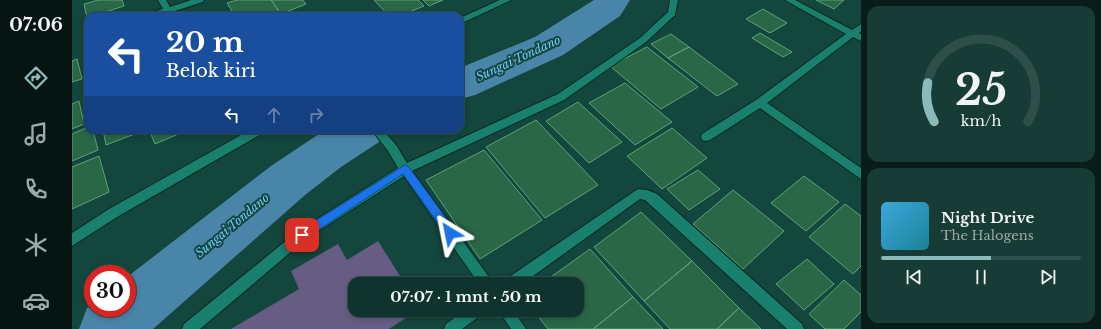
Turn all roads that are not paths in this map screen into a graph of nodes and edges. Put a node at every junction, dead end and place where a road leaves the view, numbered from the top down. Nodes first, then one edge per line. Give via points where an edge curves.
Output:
1 (162, 0) edge
2 (200, 0) edge
3 (507, 0) edge
4 (674, 0) edge
5 (789, 0) edge
6 (168, 11) junction
7 (164, 12) edge
8 (464, 19) edge
9 (861, 27) edge
10 (857, 36) edge
11 (760, 103) junction
12 (252, 134) edge
13 (380, 134) edge
14 (706, 137) dead end
15 (405, 168) junction
16 (861, 174) edge
17 (72, 240) edge
18 (482, 277) edge
19 (521, 277) edge
20 (467, 317) edge
21 (510, 317) edge
22 (189, 329) edge
23 (451, 329) edge
24 (519, 329) edge
25 (797, 329) edge

1 - 6 street
2 - 6 street
3 - 8 street
4 - 15 street via 672,13 644,40 561,97
5 - 10 street
6 - 7 street
9 - 10 street
10 - 11 street
11 - 14 street
11 - 16 street
12 - 17 street
13 - 15 street
15 - 18 street
15 - 22 street via 302,235
19 - 25 street via 638,194 646,195 653,198
20 - 23 street
21 - 24 street

